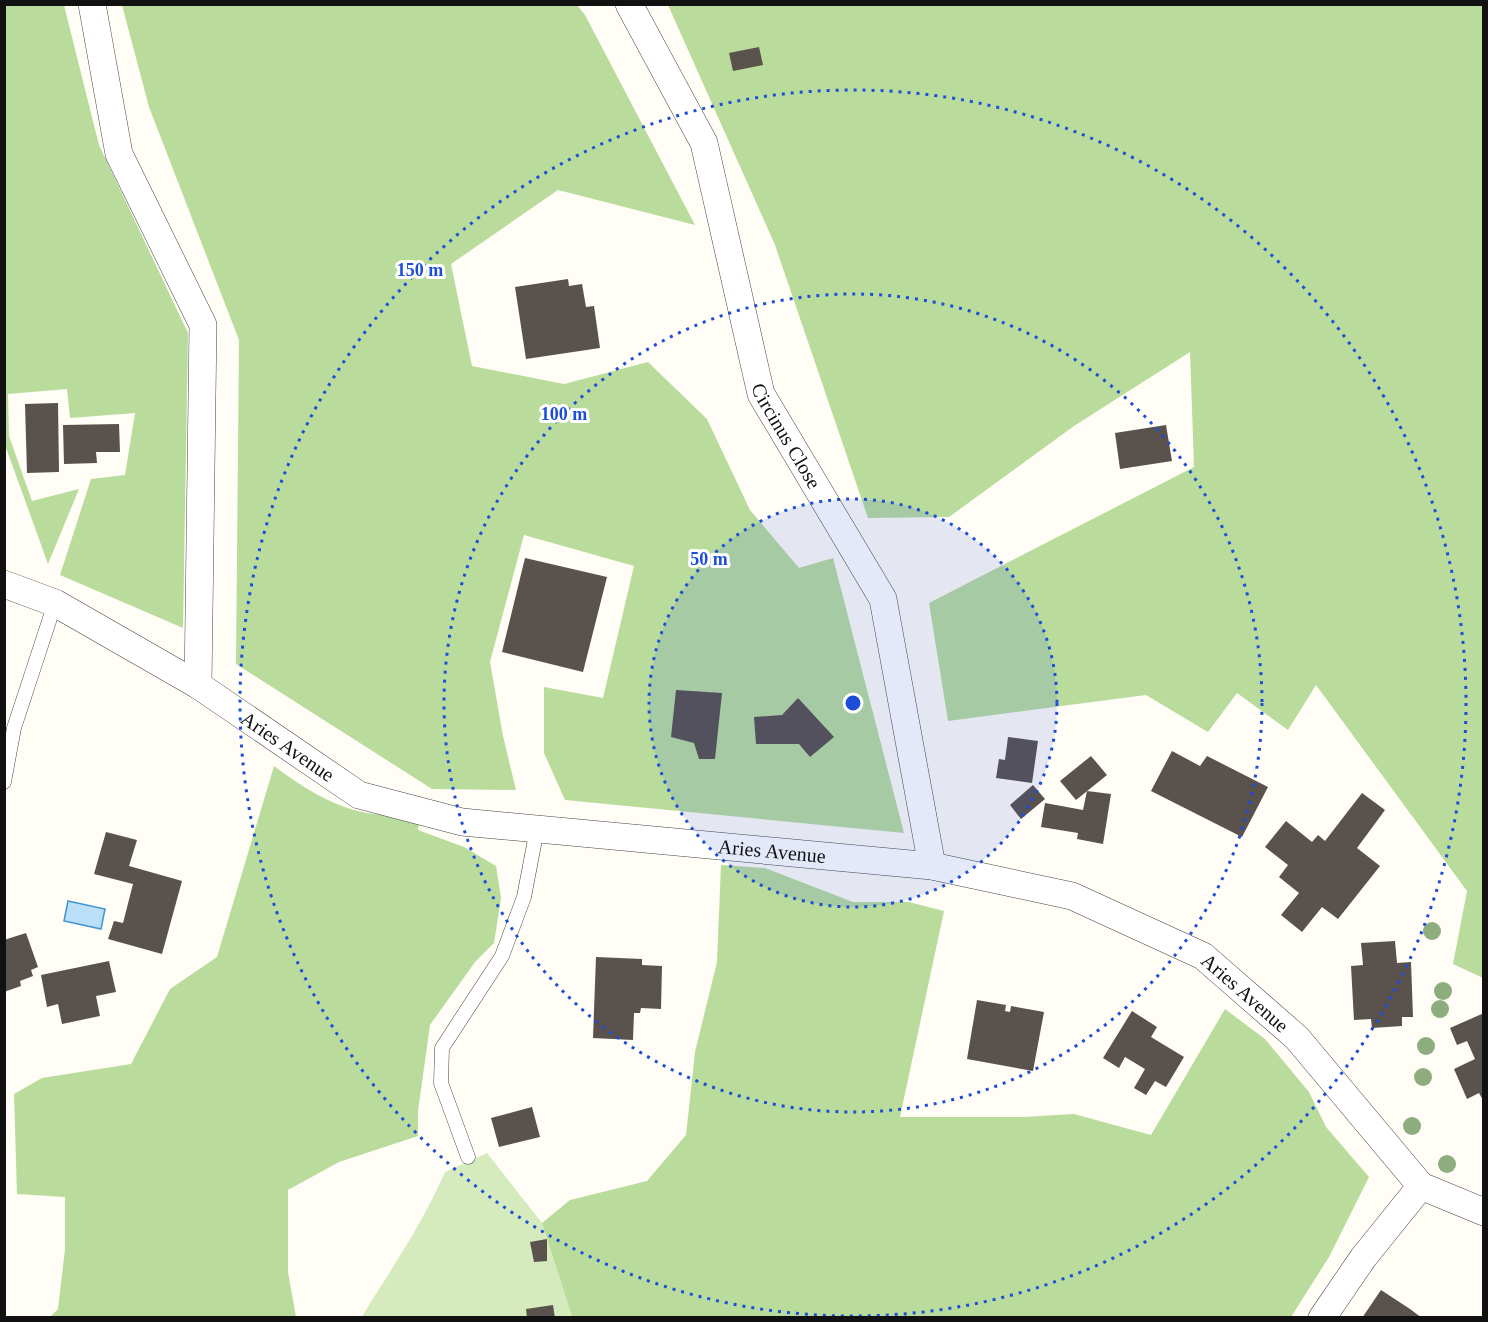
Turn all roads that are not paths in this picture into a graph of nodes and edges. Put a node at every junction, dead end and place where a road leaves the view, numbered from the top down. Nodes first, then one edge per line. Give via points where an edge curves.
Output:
1 (92, 4) edge
2 (629, 4) edge
3 (4, 584) edge
4 (55, 603) junction
5 (198, 685) junction
6 (4, 782) edge
7 (537, 829) junction
8 (932, 866) junction
9 (468, 1157) dead end
10 (1421, 1186) junction
11 (1484, 1212) edge
12 (1322, 1317) edge

1 - 5 street via 119,154 203,325
2 - 8 street, Circinus Close via 704,143 761,394 883,599
3 - 4 street, Aries Avenue
4 - 5 street, Aries Avenue
4 - 6 lane via 16,720
5 - 7 street, Aries Avenue via 359,795 462,822
7 - 8 street, Aries Avenue
7 - 9 lane via 524,897 502,956 442,1048 441,1083
8 - 10 street, Aries Avenue via 1072,896 1203,956 1297,1038
10 - 11 street, Aries Avenue
10 - 12 street

